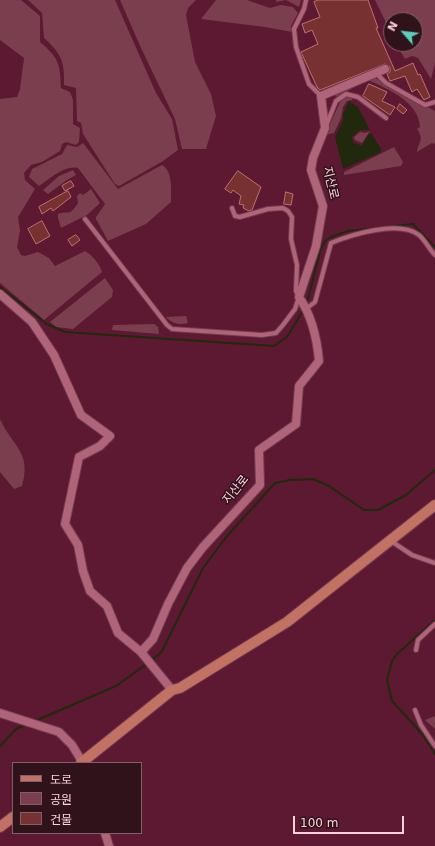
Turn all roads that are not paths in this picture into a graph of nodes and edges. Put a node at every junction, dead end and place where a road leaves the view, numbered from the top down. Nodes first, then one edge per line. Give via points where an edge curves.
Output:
1 (306, 0) edge
2 (385, 69) dead end
3 (376, 73) junction
4 (321, 96) junction
5 (435, 102) edge
6 (386, 118) dead end
7 (325, 128) junction
8 (232, 208) dead end
9 (85, 219) dead end
10 (435, 255) edge
11 (0, 294) edge
12 (299, 297) junction
13 (307, 308) junction
14 (435, 505) edge
15 (390, 541) junction
16 (435, 563) edge
17 (435, 624) edge
18 (416, 650) dead end
19 (143, 655) junction
20 (172, 690) junction
21 (415, 710) dead end
22 (0, 713) edge
23 (435, 746) edge
24 (81, 762) edge
25 (83, 762) edge
26 (12, 818) edge
27 (0, 828) edge
28 (106, 834) edge
29 (109, 846) edge

1 - 4 lane via 294,29 296,47 309,84
2 - 3 street
3 - 4 street
3 - 5 lane via 386,83 425,104
4 - 7 street, 지산로
6 - 7 lane via 358,97 346,94 336,101
7 - 12 street, 지산로 via 311,170 323,206 316,246
8 - 12 lane, 지산로 via 235,216 240,218 268,210 283,208 288,211 292,217 291,240 297,265 296,291
9 - 12 lane, 지산로 via 172,329 262,335 276,333 291,316
10 - 13 lane via 419,235 403,228 379,230 331,243 315,302
11 - 19 street via 37,329 54,355 82,415 110,436 100,446 79,457 65,524 78,545 82,571 90,591 106,606 118,633
12 - 13 street, 지산로
13 - 19 street, 지산로 via 317,339 319,361 299,386 296,424 259,450 260,485 187,568
14 - 15 main road
15 - 16 lane via 412,555
15 - 20 main road via 288,622 180,688
17 - 18 lane via 418,640
19 - 20 street
20 - 25 main road
21 - 23 lane via 421,725
22 - 24 street via 59,732 72,745
26 - 27 main road
28 - 29 street

